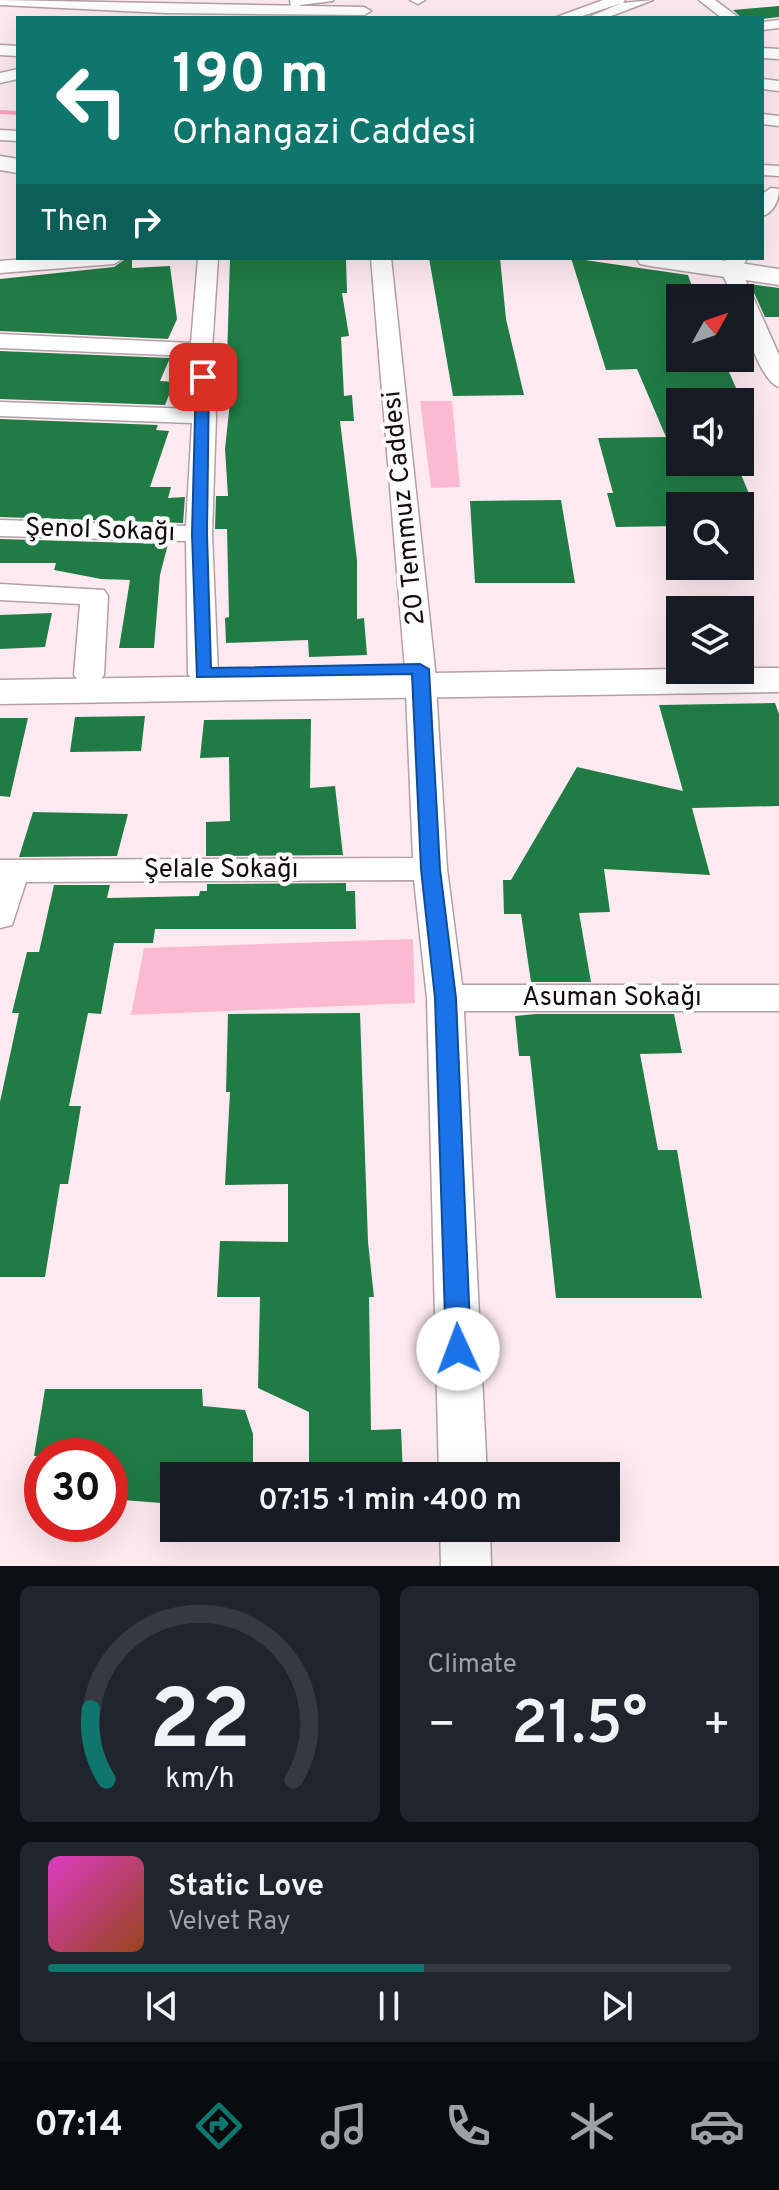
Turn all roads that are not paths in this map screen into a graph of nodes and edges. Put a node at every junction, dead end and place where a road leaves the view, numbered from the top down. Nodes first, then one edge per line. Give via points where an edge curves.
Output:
1 (706, 0) edge
2 (0, 1) edge
3 (630, 1) edge
4 (166, 4) edge
5 (352, 4) edge
6 (65, 5) junction
7 (296, 8) dead end
8 (51, 16) edge
9 (569, 16) edge
10 (596, 16) edge
11 (729, 16) edge
12 (86, 260) edge
13 (208, 260) edge
14 (381, 260) edge
15 (678, 260) edge
16 (734, 264) edge
17 (0, 267) edge
18 (779, 277) edge
19 (0, 341) edge
20 (201, 350) junction
21 (779, 380) edge
22 (0, 409) edge
23 (204, 416) junction
24 (0, 528) edge
25 (199, 534) junction
26 (0, 592) edge
27 (779, 663) edge
28 (754, 664) edge
29 (666, 666) edge
30 (203, 674) junction
31 (89, 675) junction
32 (0, 676) edge
33 (420, 678) junction
34 (779, 680) edge
35 (0, 692) edge
36 (430, 869) junction
37 (6, 871) edge
38 (0, 917) edge
39 (445, 998) junction
40 (779, 998) edge
41 (462, 1462) edge
42 (465, 1542) edge
43 (466, 1566) edge

1 - 11 street
2 - 6 street
3 - 9 street
3 - 10 street
4 - 5 street
4 - 6 street
5 - 7 street via 294,2
6 - 8 street
12 - 17 street
13 - 20 street
14 - 33 street, 20 Temmuz Caddesi
15 - 16 main road
16 - 18 main road
16 - 21 street
19 - 20 street
20 - 23 street
22 - 23 street
23 - 25 street
24 - 25 street, Şenol Sokağı
25 - 30 street
26 - 31 street via 94,596
27 - 28 main road
29 - 33 main road
30 - 31 main road
30 - 33 main road
31 - 32 main road
33 - 34 main road
33 - 35 main road
33 - 36 street, 20 Temmuz Caddesi
36 - 37 street, Şelale Sokağı
36 - 39 street, 20 Temmuz Caddesi
37 - 38 street
39 - 40 street, Asuman Sokağı
39 - 41 street, 20 Temmuz Caddesi
42 - 43 street

